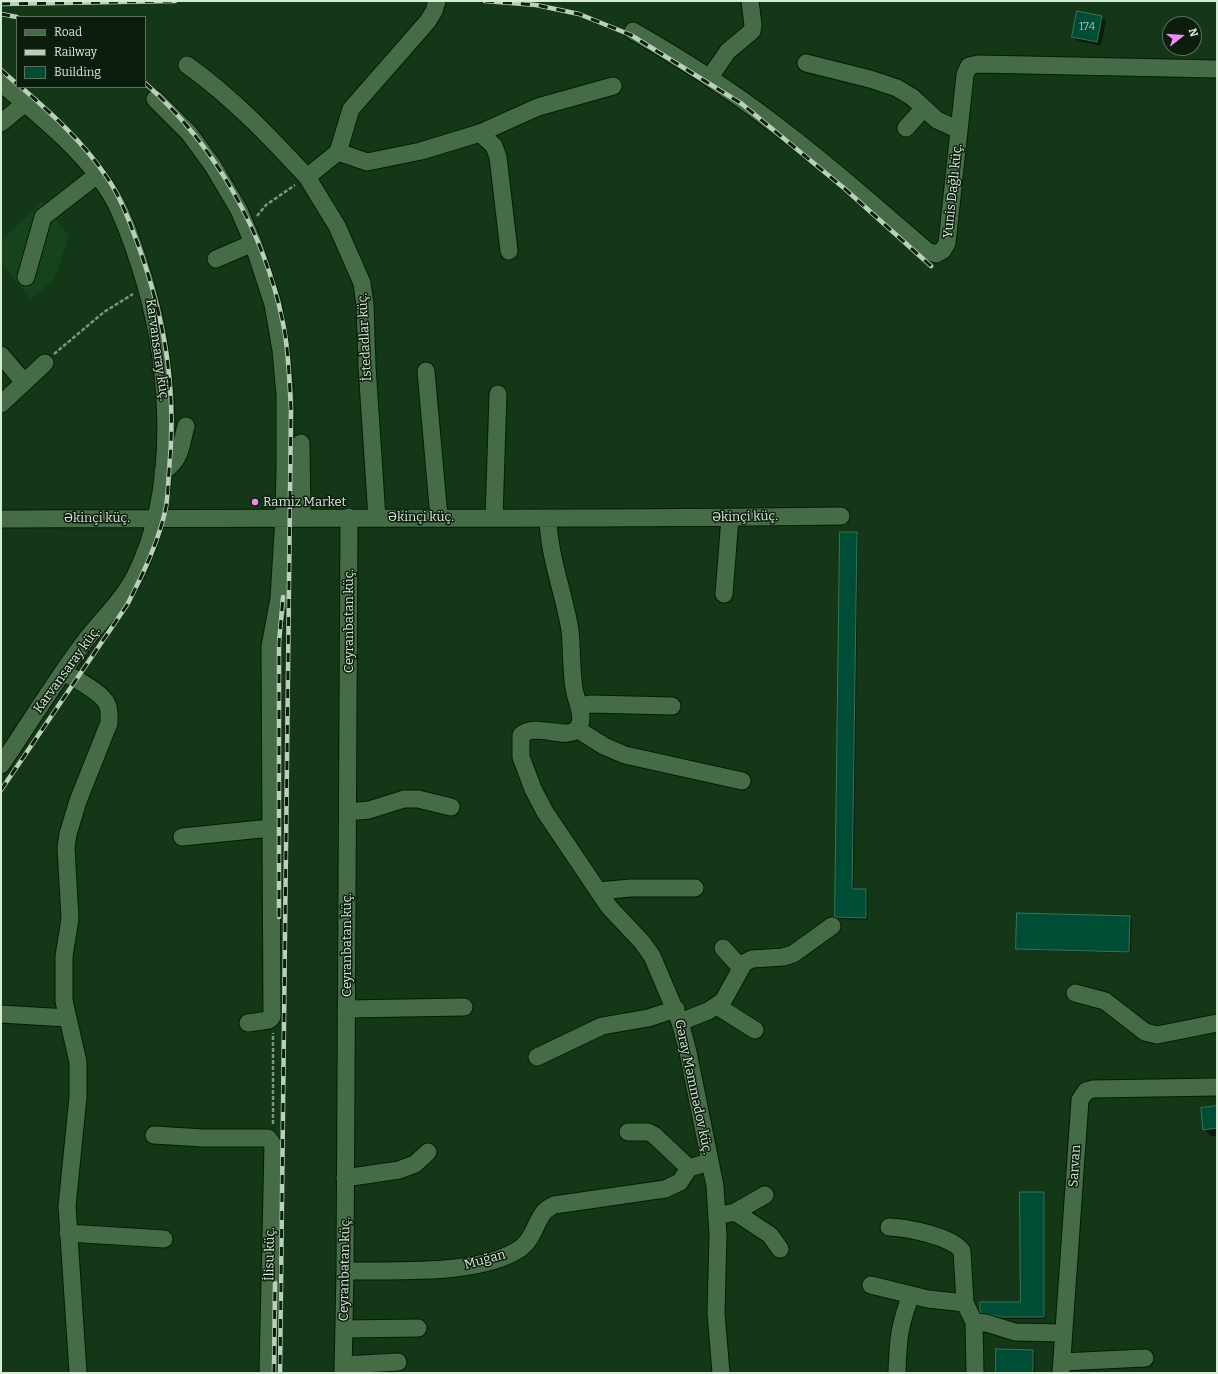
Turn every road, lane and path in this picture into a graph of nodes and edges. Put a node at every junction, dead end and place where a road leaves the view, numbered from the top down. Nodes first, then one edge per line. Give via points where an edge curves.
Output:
1 (437, 1) edge
2 (750, 1) edge
3 (634, 31) dead end
4 (806, 63) dead end
5 (187, 65) dead end
6 (1217, 69) edge
7 (710, 77) junction
8 (1, 83) edge
9 (613, 86) dead end
10 (155, 100) dead end
11 (25, 103) junction
12 (924, 108) junction
13 (1, 123) edge
14 (906, 128) dead end
15 (959, 130) junction
16 (480, 133) junction
17 (338, 152) junction
18 (97, 175) junction
19 (307, 177) junction
20 (253, 243) junction
21 (509, 251) dead end
22 (216, 259) dead end
23 (26, 276) dead end
24 (146, 285) junction
25 (1, 355) edge
26 (45, 362) joint
27 (426, 371) dead end
28 (23, 381) junction
29 (498, 394) dead end
30 (1, 404) edge
31 (186, 426) dead end
32 (301, 444) dead end
33 (163, 472) junction
34 (842, 516) dead end
35 (284, 517) junction
36 (302, 517) junction
37 (439, 517) junction
38 (156, 518) junction
39 (349, 518) junction
40 (377, 518) junction
41 (494, 518) junction
42 (730, 518) junction
43 (1, 519) edge
44 (548, 519) junction
45 (724, 594) dead end
46 (64, 672) junction
47 (672, 706) dead end
48 (579, 707) junction
49 (577, 729) junction
50 (1, 765) edge
51 (742, 781) dead end
52 (451, 806) dead end
53 (348, 812) junction
54 (271, 828) junction
55 (182, 837) dead end
56 (695, 888) dead end
57 (598, 891) junction
58 (832, 926) dead end
59 (723, 948) dead end
60 (740, 967) junction
61 (1075, 993) dead end
62 (717, 1006) junction
63 (464, 1008) dead end
64 (346, 1009) junction
65 (1, 1014) edge
66 (678, 1016) junction
67 (272, 1017) junction
68 (67, 1018) junction
69 (1217, 1023) edge
70 (248, 1024) dead end
71 (754, 1030) dead end
72 (537, 1057) dead end
73 (1217, 1086) edge
74 (628, 1132) dead end
75 (154, 1136) dead end
76 (269, 1139) junction
77 (428, 1152) dead end
78 (709, 1162) junction
79 (689, 1168) junction
80 (345, 1178) junction
81 (765, 1195) dead end
82 (735, 1212) junction
83 (718, 1215) junction
84 (889, 1227) dead end
85 (68, 1233) junction
86 (164, 1239) dead end
87 (780, 1249) dead end
88 (345, 1271) junction
89 (871, 1285) dead end
90 (911, 1295) junction
91 (965, 1303) junction
92 (974, 1322) junction
93 (418, 1328) dead end
94 (344, 1329) junction
95 (1063, 1333) junction
96 (1145, 1358) dead end
97 (398, 1362) dead end
98 (1061, 1368) edge
99 (343, 1369) edge
100 (78, 1373) edge
101 (268, 1373) edge
102 (721, 1373) edge
103 (897, 1373) edge
104 (975, 1373) edge

1 - 17 street via 428,21 351,109
2 - 7 street via 752,31 728,51
3 - 7 street, Yunis Dağlı küç.
4 - 12 street via 870,78 897,88
5 - 19 street, İstedadlar küç. via 235,102
6 - 15 street, Yunis Dağlı küç. via 978,64 969,66 965,75
7 - 15 street, Yunis Dağlı küç. via 780,128 927,251 936,254 948,243
8 - 11 street, Karvansaray küç.
9 - 16 street via 538,107
10 - 20 street via 189,133 213,166 239,210
11 - 13 street
11 - 18 street, Karvansaray küç. via 53,128
12 - 14 street
12 - 15 street via 937,120
16 - 17 street via 383,160 367,162
16 - 21 street via 494,146 498,157
17 - 19 street
18 - 23 street via 43,217
18 - 24 street, Karvansaray küç. via 113,198 128,230
19 - 20 path via 259,211 258,239
19 - 40 street, İstedadlar küç. via 337,226 362,283
20 - 22 street
20 - 35 street via 269,288 282,350 285,395
24 - 26 path via 104,312
24 - 33 street, Karvansaray küç. via 155,318 164,385 166,436
25 - 28 street
26 - 28 street
27 - 37 street
28 - 30 street
29 - 41 street
31 - 33 street via 178,457 174,464
32 - 36 street
33 - 38 street, Karvansaray küç.
34 - 42 street, Əkinçi küç.
35 - 36 street, Əkinçi küç.
35 - 38 street, Əkinçi küç.
35 - 54 street via 279,598 270,647
36 - 39 street, Əkinçi küç.
37 - 40 street, Əkinçi küç.
37 - 41 street, Əkinçi küç.
38 - 43 street, Əkinçi küç.
38 - 46 street, Karvansaray küç. via 143,558 121,600 85,641
39 - 40 street, Əkinçi küç.
39 - 53 street, Ceyranbatan küç.
41 - 44 street, Əkinçi küç.
42 - 44 street, Əkinçi küç.
42 - 45 street
44 - 48 street via 551,545 570,631 573,679
46 - 50 street, Karvansaray küç.
46 - 68 street via 103,698 110,714 109,723 78,801 68,834 66,864 70,919 63,977
47 - 48 street via 590,704
48 - 49 street via 580,722
49 - 51 street via 604,746 625,754
49 - 57 street, Gəray Məmmədov küç. via 571,732 535,729 526,731 521,735 520,757 545,812
52 - 53 street via 418,799 404,799 369,810
53 - 64 street, Ceyranbatan küç.
54 - 55 street
54 - 67 street
56 - 57 street via 613,888
57 - 66 street, Gəray Məmmədov küç. via 652,956
58 - 60 street via 794,954 752,959
59 - 60 street
60 - 62 street
61 - 69 street via 1105,1001 1145,1032 1157,1035
62 - 66 street
62 - 71 street
63 - 64 street
64 - 80 street, Ceyranbatan küç.
65 - 68 street
66 - 72 street via 602,1026
66 - 78 street, Gəray Məmmədov küç. via 688,1052
67 - 70 street via 269,1020
67 - 76 path via 273,1102
68 - 85 street via 78,1062 78,1097 67,1206
73 - 95 street, Sarvan via 1093,1089 1086,1091 1080,1100
74 - 79 street via 648,1132 654,1135
75 - 76 street
76 - 101 street, İlisu küç. via 272,1153
77 - 80 street via 415,1164 399,1170
78 - 79 street
78 - 83 street, Gəray Məmmədov küç. via 716,1186
79 - 88 street, Muğan via 680,1182 665,1189 554,1205 544,1211 530,1239 521,1248 498,1259 446,1269
80 - 88 street, Ceyranbatan küç.
81 - 82 street
82 - 83 street
82 - 87 street via 770,1235
83 - 102 street, Gəray Məmmədov küç. via 716,1313
84 - 91 street via 906,1227 958,1246 962,1251
85 - 86 street
85 - 100 street
88 - 94 street, Ceyranbatan küç.
89 - 90 street
90 - 91 street
90 - 103 street via 900,1327
91 - 92 street
92 - 95 street via 1016,1332
92 - 104 street
93 - 94 street
94 - 99 street, Ceyranbatan küç.
95 - 98 street, Sarvan
96 - 98 street
97 - 99 street

